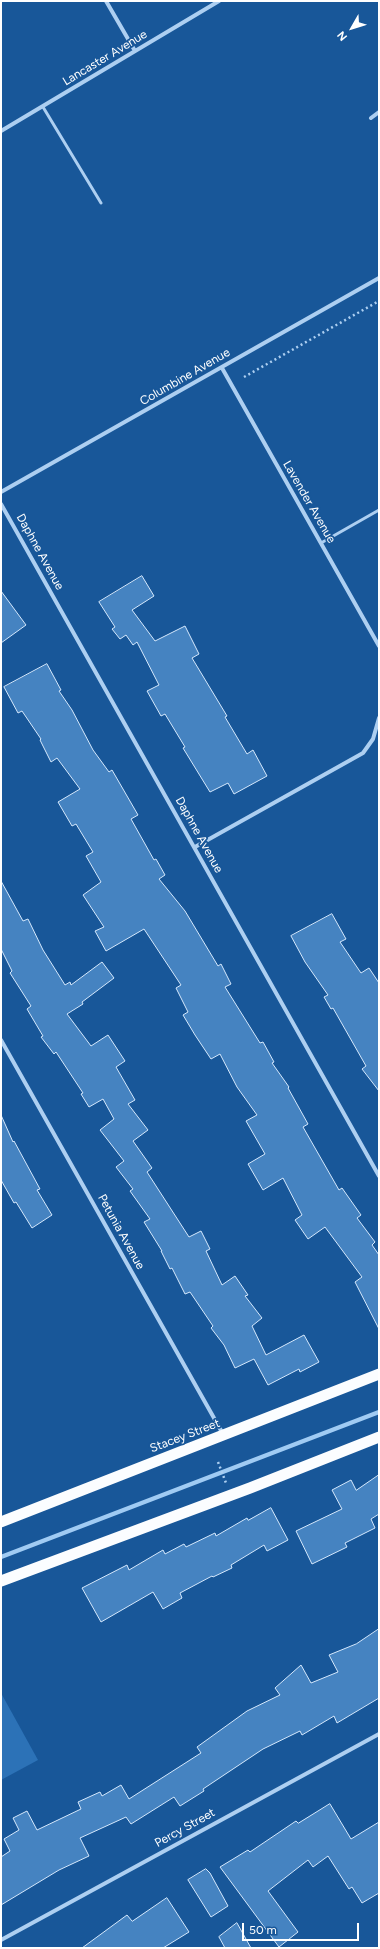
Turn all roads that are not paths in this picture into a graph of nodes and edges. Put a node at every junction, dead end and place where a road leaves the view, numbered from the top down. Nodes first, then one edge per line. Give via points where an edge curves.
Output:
1 (106, 1) edge
2 (219, 1) edge
3 (135, 51) junction
4 (43, 107) junction
5 (379, 112) edge
6 (370, 118) dead end
7 (1, 131) edge
8 (101, 203) dead end
9 (379, 278) edge
10 (222, 368) junction
11 (1, 492) edge
12 (1, 504) edge
13 (379, 510) edge
14 (321, 543) junction
15 (379, 646) edge
16 (379, 718) edge
17 (195, 847) junction
18 (1, 1040) edge
19 (379, 1176) edge
20 (379, 1374) edge
21 (224, 1434) junction
22 (379, 1437) edge
23 (1, 1522) edge
24 (1, 1581) edge
25 (379, 1734) edge
26 (1, 1940) edge

1 - 3 street
2 - 3 street, Lancaster Avenue
3 - 4 street, Lancaster Avenue
4 - 7 street, Lancaster Avenue
4 - 8 lane
5 - 6 street
9 - 10 street, Columbine Avenue
10 - 11 street, Columbine Avenue
10 - 14 street, Lavender Avenue
12 - 17 street, Daphne Avenue
13 - 14 lane
14 - 15 street, Lavender Avenue
16 - 17 street via 373,739 359,755
17 - 19 street, Daphne Avenue
18 - 21 street, Petunia Avenue
20 - 21 highway, Stacey Street
21 - 23 highway, Stacey Street
22 - 24 highway
25 - 26 street, Percy Street

